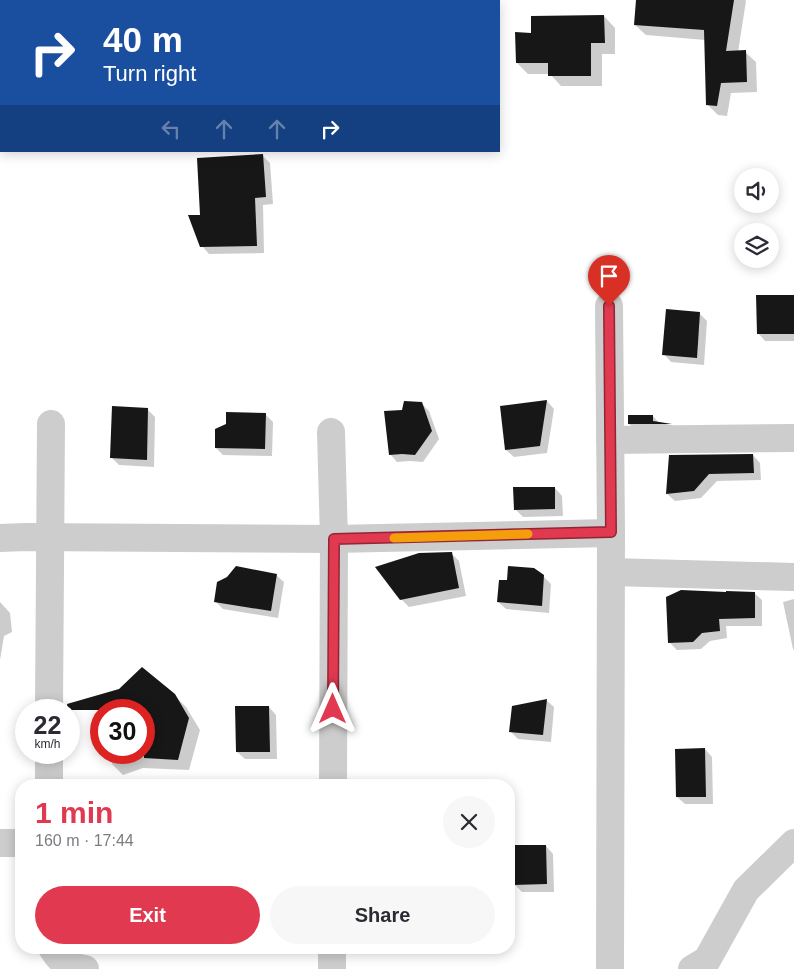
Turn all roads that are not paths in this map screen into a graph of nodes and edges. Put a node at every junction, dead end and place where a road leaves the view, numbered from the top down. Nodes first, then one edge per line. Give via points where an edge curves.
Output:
1 (609, 306) dead end
2 (50, 424) dead end
3 (331, 432) dead end
4 (794, 438) edge
5 (610, 440) junction
6 (611, 532) junction
7 (50, 537) junction
8 (0, 538) edge
9 (334, 539) junction
10 (611, 572) junction
11 (794, 577) edge
12 (49, 699) edge
13 (49, 764) edge
14 (49, 779) edge
15 (333, 779) edge
16 (0, 843) edge
17 (15, 843) edge
18 (794, 843) edge
19 (56, 954) edge
20 (332, 954) edge
21 (85, 969) edge
22 (332, 969) edge
23 (610, 969) edge
24 (692, 969) edge

1 - 5 street
2 - 7 street
3 - 9 street
4 - 5 street
5 - 6 street
6 - 9 street
6 - 10 street
7 - 8 street
7 - 9 street
7 - 12 street
9 - 15 street
10 - 11 street
10 - 23 street
13 - 14 street
16 - 17 street
18 - 24 street via 746,890 707,960
19 - 21 street via 70,966
20 - 22 street

